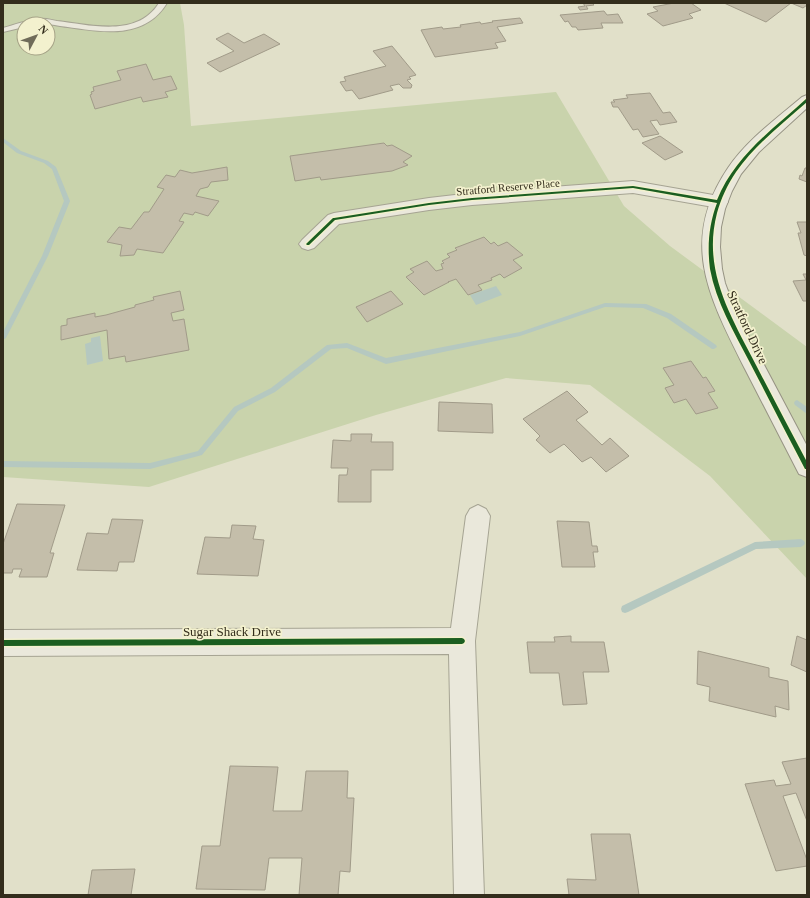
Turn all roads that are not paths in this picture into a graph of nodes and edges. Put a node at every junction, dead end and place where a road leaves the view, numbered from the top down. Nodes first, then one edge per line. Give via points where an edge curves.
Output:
1 (163, 3) edge
2 (3, 30) edge
3 (807, 100) edge
4 (719, 202) junction
5 (308, 244) dead end
6 (807, 467) edge
7 (478, 516) dead end
8 (462, 642) junction
9 (3, 643) edge
10 (468, 895) edge

1 - 2 lane via 153,17 122,29 110,30 39,21
3 - 4 street, Stratford Drive via 740,164 727,183
4 - 5 street, Stratford Reserve Place via 633,187 465,200 334,219
4 - 6 street, Stratford Drive via 712,228 711,256 718,290 730,320
7 - 8 street
8 - 9 street, Sugar Shack Drive
8 - 10 street

